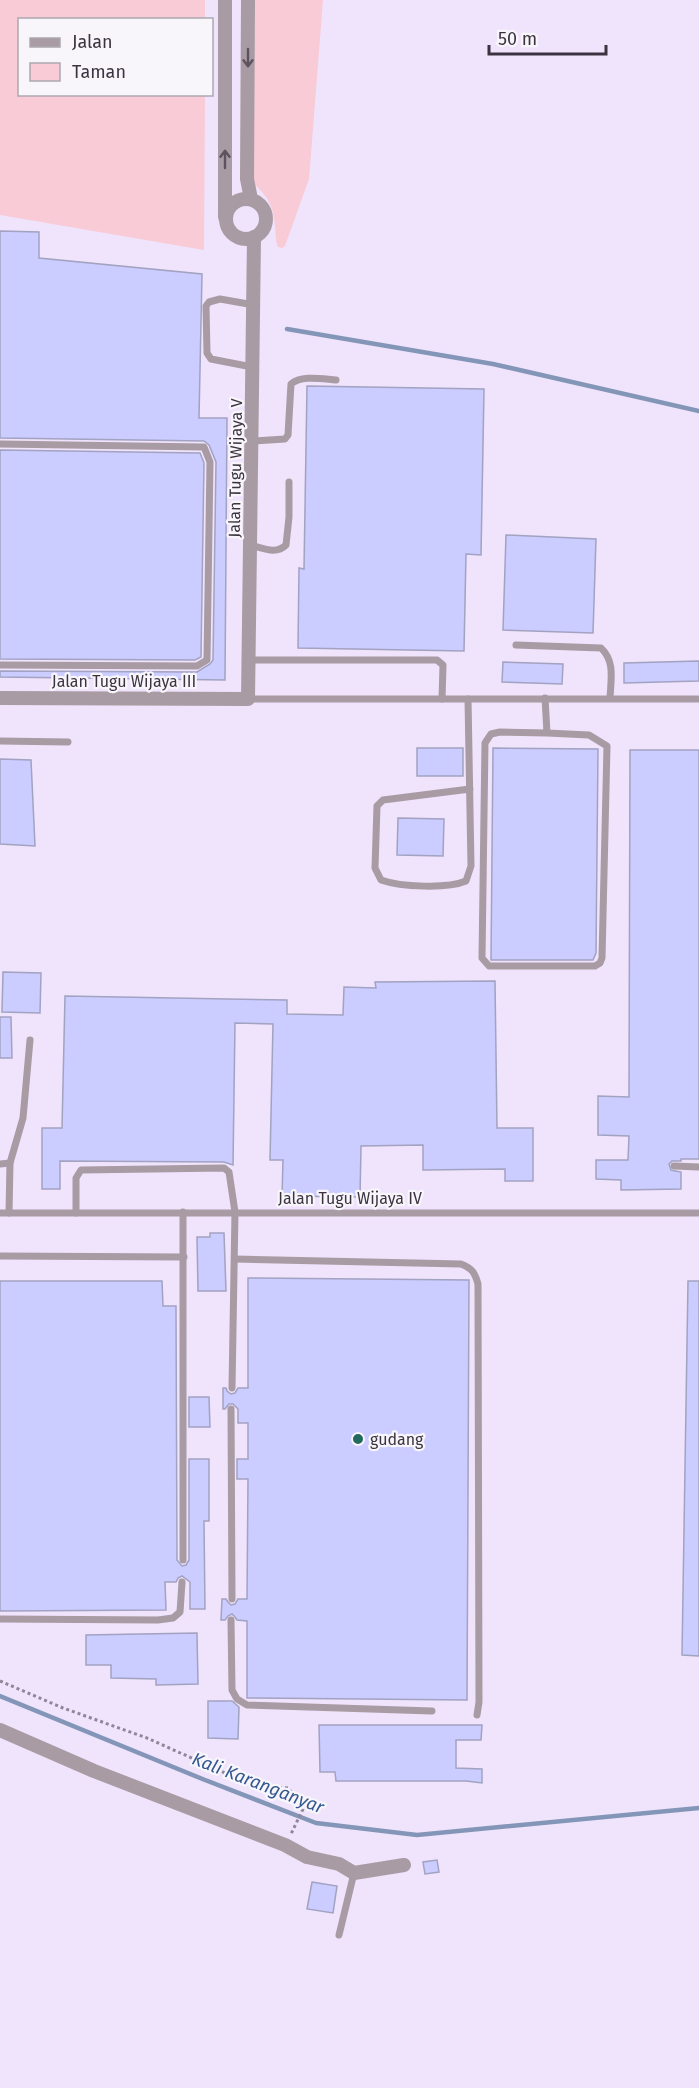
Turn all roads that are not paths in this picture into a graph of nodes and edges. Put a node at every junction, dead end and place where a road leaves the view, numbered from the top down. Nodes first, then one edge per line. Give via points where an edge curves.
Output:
1 (225, 0) edge
2 (248, 0) edge
3 (251, 199) junction
4 (225, 217) junction
5 (254, 237) junction
6 (255, 305) junction
7 (252, 367) junction
8 (336, 380) dead end
9 (253, 441) junction
10 (0, 444) edge
11 (289, 482) dead end
12 (250, 545) junction
13 (516, 645) dead end
14 (249, 660) junction
15 (0, 665) edge
16 (0, 698) edge
17 (545, 698) junction
18 (610, 698) junction
19 (248, 699) junction
20 (442, 699) junction
21 (468, 699) junction
22 (699, 699) edge
23 (547, 733) junction
24 (0, 741) edge
25 (68, 742) dead end
26 (470, 789) junction
27 (30, 1040) dead end
28 (0, 1164) edge
29 (10, 1164) junction
30 (674, 1166) dead end
31 (699, 1167) edge
32 (183, 1212) junction
33 (235, 1212) junction
34 (0, 1213) edge
35 (9, 1213) junction
36 (76, 1213) junction
37 (699, 1213) edge
38 (0, 1256) edge
39 (184, 1257) junction
40 (235, 1259) junction
41 (232, 1388) dead end
42 (231, 1409) dead end
43 (183, 1560) dead end
44 (182, 1582) dead end
45 (232, 1599) dead end
46 (0, 1619) edge
47 (231, 1620) dead end
48 (432, 1711) dead end
49 (477, 1715) dead end
50 (0, 1730) edge
51 (404, 1865) dead end
52 (354, 1873) junction
53 (339, 1935) dead end

4 -> 1 street
2 -> 3 street via 247,179
3 - 4 street via 231,204
3 - 5 street via 262,207 266,221
4 - 5 street via 234,236
5 - 6 street, Jalan Tugu Wijaya V
6 - 7 street, Jalan Tugu Wijaya V
6 - 7 lane via 220,299 206,306 207,353 211,359
7 - 9 street, Jalan Tugu Wijaya V
8 - 9 lane via 295,381 291,384 288,435 282,441
9 - 12 street, Jalan Tugu Wijaya V
10 - 15 lane via 204,447 210,462 207,660 197,666
11 - 12 lane via 286,545 272,551
12 - 14 street, Jalan Tugu Wijaya V
13 - 18 lane via 601,648 608,654 612,667
14 - 19 street, Jalan Tugu Wijaya V
14 - 20 lane via 437,660 442,665
16 - 19 street, Jalan Tugu Wijaya III
17 - 18 lane
17 - 21 lane
17 - 23 lane
18 - 22 lane
19 - 20 lane
20 - 21 lane
21 - 26 lane
23 - 23 lane via 500,732 491,734 485,742 482,958 489,966 595,966 602,958 607,746 589,735
24 - 25 lane
26 - 26 lane via 383,800 377,806 375,868 381,880 392,884 455,886 466,881 471,866
27 - 29 lane via 23,1118
28 - 29 lane
29 - 35 lane
30 - 31 lane
32 - 33 lane, Jalan Tugu Wijaya IV
32 - 36 lane, Jalan Tugu Wijaya IV
32 - 39 lane
33 - 36 lane via 229,1172 224,1168 81,1170 76,1178
33 - 37 lane, Jalan Tugu Wijaya IV
33 - 40 lane
34 - 35 lane, Jalan Tugu Wijaya IV
35 - 36 lane, Jalan Tugu Wijaya IV
38 - 39 lane
39 - 43 lane
40 - 41 lane
40 - 49 lane via 460,1264 470,1267 475,1274
42 - 45 lane
44 - 46 lane via 180,1612 173,1618
47 - 48 lane via 232,1690 241,1703
50 - 52 street
51 - 52 street
52 - 53 lane

